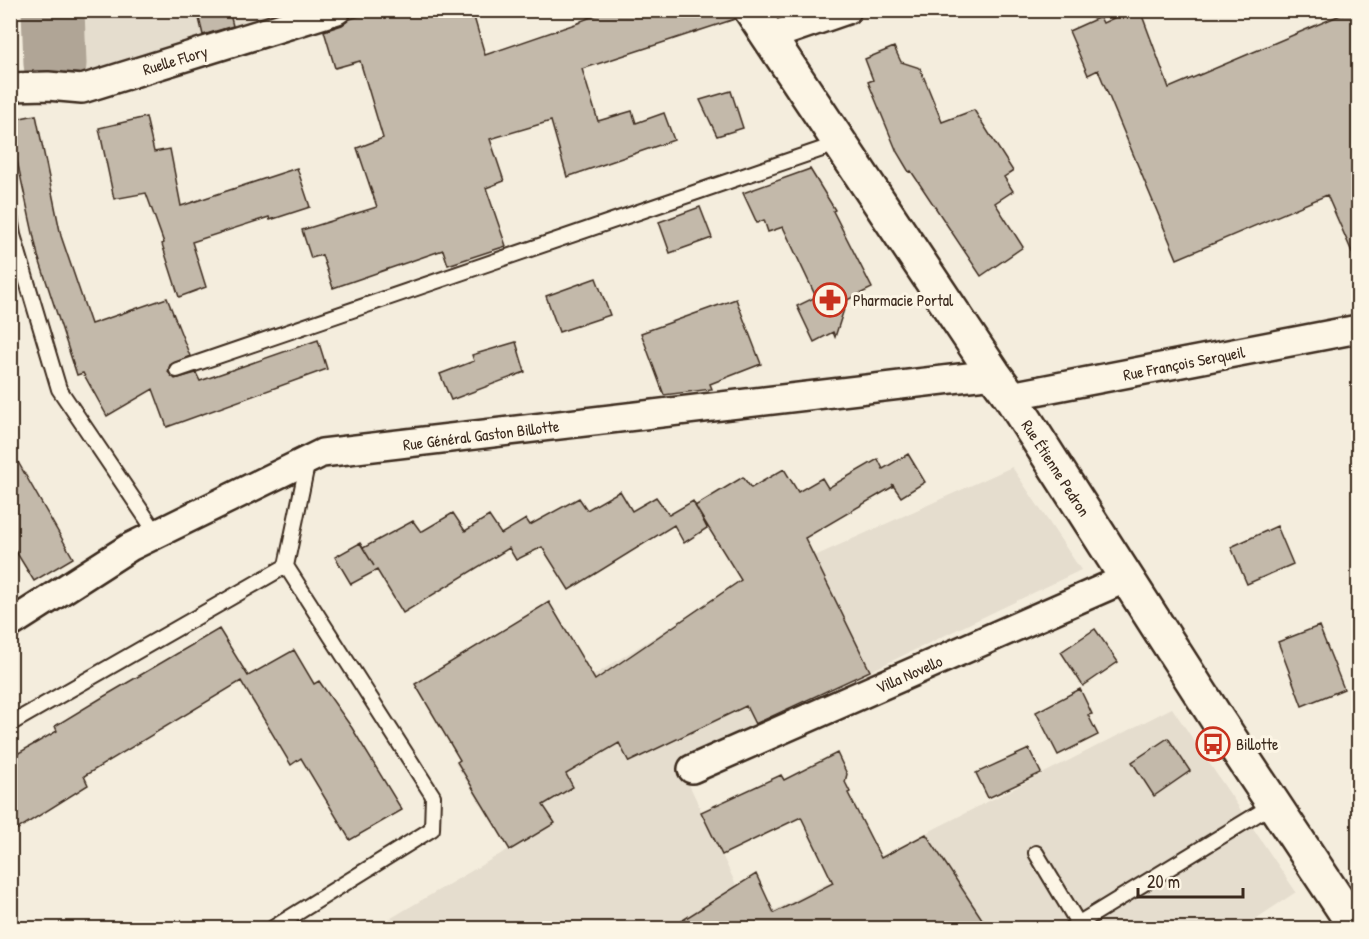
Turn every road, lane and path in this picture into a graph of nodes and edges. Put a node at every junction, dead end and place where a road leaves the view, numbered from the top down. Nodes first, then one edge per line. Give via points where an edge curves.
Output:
1 (337, 10) edge
2 (751, 10) edge
3 (847, 10) edge
4 (769, 37) junction
5 (10, 87) edge
6 (840, 143) junction
7 (10, 217) edge
8 (1359, 329) edge
9 (177, 370) dead end
10 (1002, 385) junction
11 (308, 460) junction
12 (157, 534) junction
13 (286, 566) junction
14 (1127, 578) junction
15 (10, 624) edge
16 (10, 724) edge
17 (692, 769) dead end
18 (1274, 804) junction
19 (1036, 853) dead end
20 (1077, 927) edge
21 (273, 928) edge
22 (1356, 928) edge

1 - 5 street, Ruelle Flory via 82,89
2 - 4 street, Rue Étienne Pedron
3 - 4 street
4 - 6 street, Rue Étienne Pedron
6 - 9 lane
6 - 10 street, Rue Étienne Pedron
7 - 12 lane via 59,388
8 - 10 street, Rue François Serqueil
10 - 11 street, Rue Général Gaston Billotte via 322,453
10 - 14 street, Rue Étienne Pedron
11 - 12 street, Rue Général Gaston Billotte
11 - 13 lane
12 - 15 street, Rue Général Gaston Billotte via 130,547
13 - 16 lane
13 - 21 lane via 433,796 432,829
14 - 17 street, Villa Novello
14 - 18 street, Rue Étienne Pedron
18 - 20 lane
18 - 22 street, Rue Étienne Pedron
19 - 20 lane

